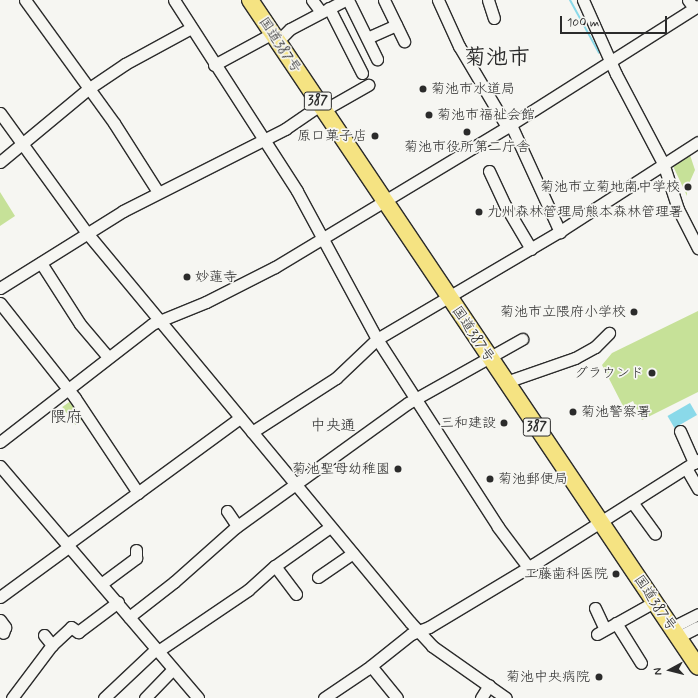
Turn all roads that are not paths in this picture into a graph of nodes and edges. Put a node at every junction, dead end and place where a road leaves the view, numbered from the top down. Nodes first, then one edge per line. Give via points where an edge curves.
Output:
1 (25, 0) edge
2 (174, 0) edge
3 (312, 0) edge
4 (344, 0) edge
5 (348, 0) edge
6 (384, 0) edge
7 (438, 0) edge
8 (488, 0) edge
9 (583, 0) edge
10 (254, 1) edge
11 (693, 5) edge
12 (325, 10) junction
13 (494, 18) dead end
14 (396, 25) junction
15 (191, 28) junction
16 (275, 37) junction
17 (367, 38) junction
18 (404, 41) dead end
19 (378, 59) dead end
20 (611, 61) junction
21 (214, 65) junction
22 (362, 73) dead end
23 (368, 85) dead end
24 (88, 90) junction
25 (322, 108) junction
26 (0, 113) edge
27 (509, 126) junction
28 (262, 141) junction
29 (698, 142) edge
30 (24, 144) junction
31 (0, 162) edge
32 (663, 163) junction
33 (489, 171) dead end
34 (158, 192) junction
35 (385, 202) junction
36 (560, 232) junction
37 (87, 233) junction
38 (321, 240) junction
39 (698, 248) edge
40 (531, 249) junction
41 (41, 264) junction
42 (0, 288) edge
43 (449, 297) junction
44 (0, 304) edge
45 (160, 321) junction
46 (609, 333) dead end
47 (377, 339) junction
48 (522, 339) dead end
49 (488, 356) junction
50 (108, 357) junction
51 (506, 382) junction
52 (68, 388) junction
53 (414, 398) junction
54 (240, 418) junction
55 (680, 431) dead end
56 (252, 432) junction
57 (0, 442) edge
58 (695, 462) edge
59 (0, 466) edge
60 (295, 485) junction
61 (698, 489) edge
62 (138, 493) junction
63 (632, 502) junction
64 (227, 511) dead end
65 (601, 523) junction
66 (236, 526) junction
67 (330, 527) junction
68 (655, 534) dead end
69 (68, 546) junction
70 (136, 550) dead end
71 (353, 553) junction
72 (275, 566) junction
73 (528, 567) junction
74 (318, 576) dead end
75 (101, 584) junction
76 (296, 594) dead end
77 (0, 597) edge
78 (118, 602) junction
79 (654, 602) junction
80 (594, 608) dead end
81 (698, 614) edge
82 (129, 617) junction
83 (0, 620) edge
84 (616, 623) junction
85 (698, 628) edge
86 (418, 631) junction
87 (675, 632) junction
88 (3, 633) dead end
89 (44, 635) dead end
90 (52, 645) junction
91 (157, 650) junction
92 (641, 663) dead end
93 (371, 666) junction
94 (698, 667) edge
95 (174, 669) junction
96 (489, 686) junction
97 (12, 698) edge
98 (104, 698) edge
99 (144, 698) edge
100 (198, 698) edge
101 (324, 698) edge
102 (397, 698) edge
103 (481, 698) edge
104 (506, 698) edge

1 - 24 street
2 - 15 street
3 - 12 street
4 - 12 street
5 - 17 street
6 - 14 street
7 - 27 street via 459,46
8 - 13 street
9 - 20 street
10 - 16 highway, 国道387号 / 387
11 - 20 street
12 - 16 street
12 - 22 street
14 - 17 street
14 - 18 street
15 - 21 street
15 - 24 street via 125,64
16 - 21 street
16 - 25 highway, 国道387号 / 387
17 - 19 street
20 - 27 street
20 - 32 street
21 - 28 street
23 - 25 street
24 - 30 street
24 - 34 street
25 - 28 street
25 - 35 highway, 国道387号 / 387
26 - 30 street
27 - 35 street
27 - 36 street
28 - 34 street
28 - 38 street via 297,191
29 - 32 street
30 - 31 street
30 - 37 street
32 - 36 street
32 - 39 street via 678,209
33 - 40 street
34 - 37 street
35 - 38 street
35 - 43 highway, 国道387号 / 387
36 - 40 street
37 - 41 street
37 - 45 street
38 - 45 street via 247,281
38 - 47 street
40 - 43 street
41 - 42 street
41 - 50 street via 80,324
43 - 47 street
43 - 49 highway, 国道387号 / 387
44 - 52 street
45 - 50 street
45 - 54 street
46 - 51 street via 595,347 575,358
47 - 53 street
47 - 56 street via 337,372
48 - 49 street
49 - 51 highway, 国道387号 / 387
49 - 53 street
50 - 52 street
51 - 65 highway, 国道387号 / 387
52 - 57 street
52 - 62 street
53 - 60 street
53 - 73 street via 498,527
54 - 56 street
54 - 62 street
55 - 58 street
56 - 60 street
58 - 61 street
58 - 63 street
59 - 69 street
60 - 66 street
60 - 67 street
62 - 69 street
63 - 65 street
63 - 68 street
64 - 66 street
65 - 73 street
65 - 79 highway, 国道387号 / 387
66 - 82 street via 169,586
67 - 71 street
67 - 72 street
69 - 75 street
69 - 77 street
70 - 75 street via 136,558
71 - 74 street
71 - 86 street
72 - 76 street
72 - 91 street via 248,590
73 - 86 street via 429,627
75 - 78 street
78 - 82 street
78 - 90 street via 78,632 71,627
79 - 84 street
79 - 87 highway, 国道387号 / 387
80 - 84 street via 601,631
81 - 87 street
82 - 91 street
83 - 88 street via 5,627
84 - 92 street
85 - 87 street
86 - 93 street
86 - 96 street via 432,646
87 - 94 highway, 国道387号 / 387
89 - 90 street
90 - 97 street
91 - 95 street
91 - 98 street
93 - 101 street
93 - 102 street
95 - 99 street
95 - 100 street
96 - 103 street
96 - 104 street

